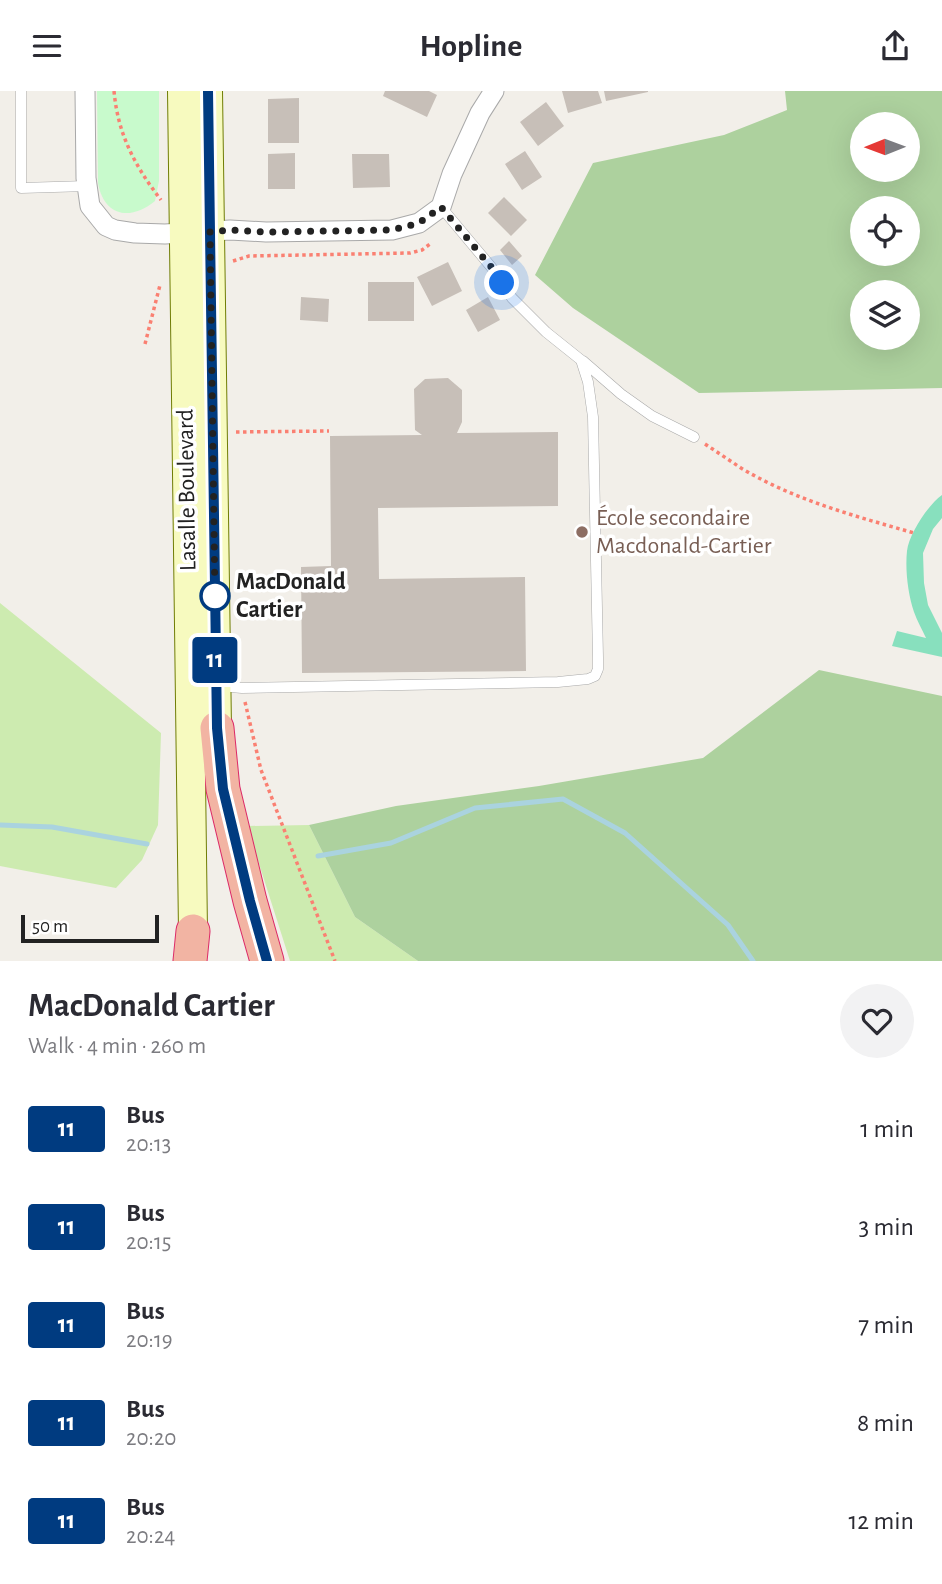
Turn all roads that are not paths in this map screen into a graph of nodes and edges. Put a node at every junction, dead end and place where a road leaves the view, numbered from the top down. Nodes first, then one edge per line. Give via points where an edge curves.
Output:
1 (21, 91) edge
2 (85, 91) edge
3 (181, 91) edge
4 (208, 91) edge
5 (494, 91) edge
6 (87, 186) junction
7 (441, 207) junction
8 (201, 242) junction
9 (581, 360) junction
10 (694, 437) road end
11 (216, 685) junction
12 (217, 728) joint
13 (191, 946) edge
14 (267, 961) edge

1 - 6 lane via 21,188
2 - 6 street
3 - 8 main road, Lasalle Boulevard
4 - 8 main road, Lasalle Boulevard
5 - 7 street via 452,174
6 - 8 street via 90,207 106,226
7 - 8 street via 419,223 392,230 230,230
7 - 9 lane via 512,298
8 - 11 main road, Lasalle Boulevard
8 - 13 main road, Lasalle Boulevard
9 - 10 lane via 652,416
9 - 11 lane via 593,417 595,676 558,683
11 - 12 main road, Lasalle Boulevard
12 - 14 highway via 223,789

